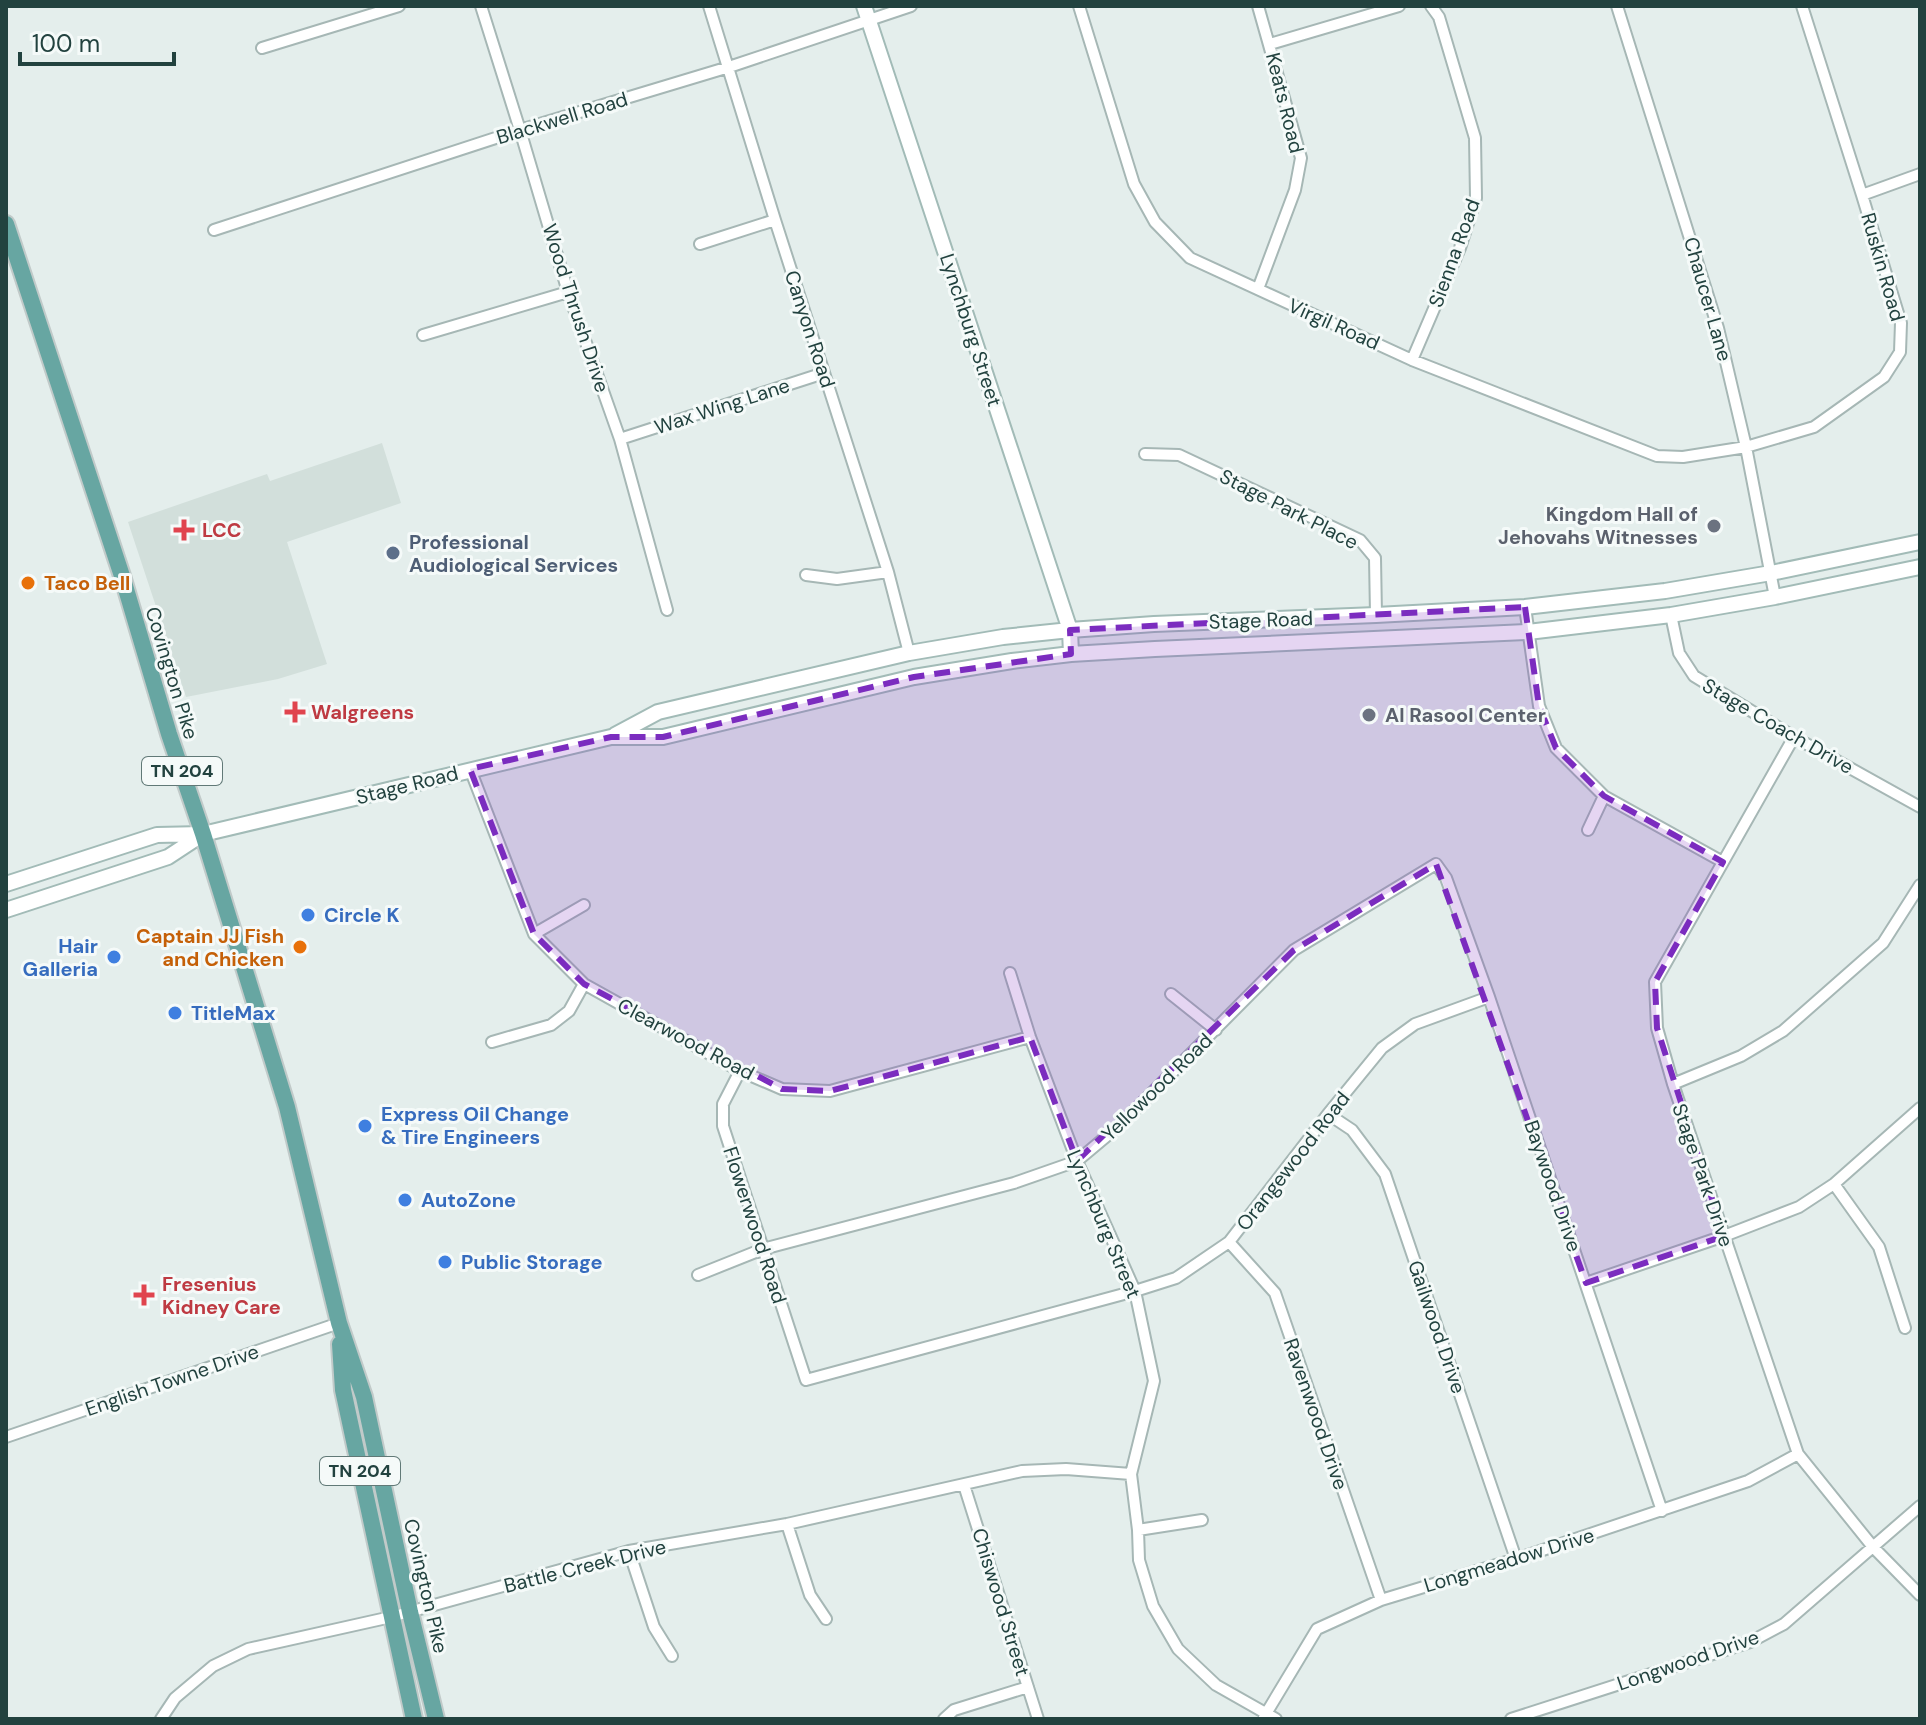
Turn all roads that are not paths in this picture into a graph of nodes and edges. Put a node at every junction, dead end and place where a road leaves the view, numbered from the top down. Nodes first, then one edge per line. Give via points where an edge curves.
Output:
1 (399, 6) edge
2 (481, 6) edge
3 (709, 6) edge
4 (911, 6) edge
5 (1079, 6) edge
6 (1258, 6) edge
7 (1399, 6) edge
8 (1431, 6) edge
9 (1617, 6) edge
10 (1802, 6) edge
11 (866, 12) edge
12 (1270, 44) junction
13 (262, 48) dead end
14 (729, 67) junction
15 (520, 130) junction
16 (1920, 174) edge
17 (1862, 195) junction
18 (775, 220) junction
19 (6, 224) edge
20 (214, 230) dead end
21 (700, 244) dead end
22 (1258, 289) junction
23 (568, 292) junction
24 (423, 335) dead end
25 (1412, 360) junction
26 (824, 373) junction
27 (620, 439) junction
28 (1746, 447) junction
29 (1145, 454) dead end
30 (1920, 542) edge
31 (1920, 567) edge
32 (888, 572) junction
33 (1771, 573) junction
34 (806, 575) dead end
35 (1775, 597) junction
36 (1525, 607) junction
37 (667, 610) dead end
38 (1376, 615) junction
39 (1671, 615) junction
40 (1070, 630) junction
41 (1528, 632) junction
42 (909, 653) junction
43 (1071, 654) junction
44 (611, 737) junction
45 (1794, 737) junction
46 (470, 769) junction
47 (1604, 796) junction
48 (1920, 807) edge
49 (1588, 830) dead end
50 (203, 834) junction
51 (1723, 862) junction
52 (1436, 864) joint
53 (6, 884) edge
54 (1920, 885) edge
55 (584, 905) dead end
56 (6, 910) edge
57 (534, 934) junction
58 (1010, 973) dead end
59 (584, 984) junction
60 (1171, 994) dead end
61 (1489, 997) junction
62 (1216, 1030) junction
63 (1030, 1037) junction
64 (492, 1042) dead end
65 (740, 1071) junction
66 (1673, 1084) junction
67 (1920, 1108) edge
68 (1328, 1114) junction
69 (1077, 1161) junction
70 (1834, 1184) junction
71 (1724, 1236) junction
72 (1229, 1242) junction
73 (763, 1249) junction
74 (698, 1275) dead end
75 (1586, 1283) junction
76 (1135, 1291) junction
77 (339, 1323) junction
78 (1905, 1328) dead end
79 (806, 1380) joint
80 (6, 1437) edge
81 (1798, 1454) junction
82 (1131, 1474) junction
83 (964, 1485) junction
84 (1920, 1506) edge
85 (1662, 1511) junction
86 (1202, 1520) dead end
87 (787, 1524) junction
88 (1138, 1530) junction
89 (1873, 1547) junction
90 (629, 1551) junction
91 (1516, 1559) junction
92 (1920, 1595) edge
93 (1381, 1600) junction
94 (410, 1612) junction
95 (391, 1617) junction
96 (826, 1619) dead end
97 (672, 1656) dead end
98 (1028, 1687) junction
99 (1268, 1718) edge
100 (1518, 1718) edge
101 (161, 1719) edge
102 (414, 1719) edge
103 (436, 1719) edge
104 (944, 1719) edge
105 (1038, 1719) edge

1 - 13 street
2 - 15 street, Wood Thrush Drive
3 - 14 street, Canyon Road
4 - 11 street, Blackwell Road
5 - 22 street, Virgil Road via 1134,184 1155,222 1190,258
6 - 12 street, Keats Road
7 - 12 street
8 - 25 street, Sienna Road via 1439,17 1475,138 1476,198
9 - 28 street, Chaucer Lane via 1718,328
10 - 17 street, Ruskin Road
11 - 14 street, Blackwell Road
11 - 40 main road, Lynchburg Street
12 - 22 street, Keats Road via 1301,158 1295,190
14 - 15 street, Blackwell Road
14 - 18 street, Canyon Road
15 - 20 street, Blackwell Road
15 - 23 street, Wood Thrush Drive
16 - 17 street
17 - 28 street, Ruskin Road via 1901,323 1900,352 1884,377 1814,427
18 - 21 street
18 - 26 street, Canyon Road
19 - 50 main road, Covington Pike / TN 204
22 - 25 street, Virgil Road
23 - 24 street
23 - 27 street, Wood Thrush Drive
25 - 28 street, Virgil Road via 1657,456
26 - 27 street, Wax Wing Lane
26 - 32 street, Canyon Road
27 - 37 street, Wood Thrush Drive
28 - 33 street, Chaucer Lane
29 - 38 street, Stage Park Place via 1179,455 1360,540 1375,558
30 - 33 main road, Stage Road
31 - 35 main road, Stage Road
32 - 34 street via 837,579
32 - 42 street, Canyon Road
33 - 35 street, Chaucer Lane
33 - 36 main road, Stage Road
35 - 39 main road, Stage Road
36 - 38 main road, Stage Road
36 - 41 street
38 - 40 main road, Stage Road
39 - 41 main road, Stage Road
39 - 45 street, Stage Coach Drive via 1679,653 1694,676
40 - 42 main road, Stage Road
40 - 43 main road, Lynchburg Street
41 - 43 main road, Stage Road
41 - 47 street via 1539,706 1556,748
42 - 44 main road, Stage Road via 658,712
43 - 44 main road, Stage Road via 914,677 663,737
44 - 46 main road, Stage Road
45 - 48 street, Stage Coach Drive
45 - 51 street, Stage Park Drive
46 - 50 main road, Stage Road
46 - 57 street, Clearwood Road
47 - 49 street
47 - 51 street
50 - 53 main road, Stage Road via 157,835
50 - 56 main road, Stage Road via 168,857
50 - 77 main road, Covington Pike / TN 204 via 287,1107
51 - 66 street, Stage Park Drive via 1655,982 1657,1028
52 - 61 street, Baywood Drive via 1446,878
52 - 62 street, Yellowood Road via 1294,950
54 - 66 street via 1883,943 1783,1031 1741,1056
55 - 57 street
57 - 59 street, Clearwood Road
58 - 63 street, Lynchburg Street
59 - 64 street via 569,1011 551,1025
59 - 65 street, Clearwood Road
60 - 62 street
61 - 68 street, Orangewood Road via 1415,1024 1382,1048
61 - 75 street, Baywood Drive
62 - 69 street, Yellowood Road
63 - 65 street, Clearwood Road via 830,1091 782,1089
63 - 69 street, Lynchburg Street
65 - 73 street, Flowerwood Road via 723,1104 723,1126
66 - 71 street, Stage Park Drive
67 - 70 street
68 - 72 street, Orangewood Road
68 - 91 street, Gailwood Drive via 1352,1130 1385,1174
69 - 73 street, Yellowood Road via 1014,1183
69 - 76 street, Lynchburg Street
70 - 71 street via 1799,1207
70 - 78 street via 1879,1247
71 - 75 street
71 - 81 street, Stage Park Drive
72 - 76 street, Orangewood Road via 1176,1278
72 - 93 street, Ravenwood Drive via 1275,1293
73 - 74 street, Yellowood Road
73 - 79 street, Flowerwood Road
75 - 85 street, Baywood Drive
76 - 79 street, Orangewood Road
76 - 82 street, Lynchburg Street via 1154,1381
77 - 80 street, English Towne Drive
77 - 94 main road, Covington Pike / TN 204 via 364,1397
77 - 95 main road, Covington Pike / TN 204 via 343,1390
81 - 85 street, Longmeadow Drive via 1748,1481
81 - 89 street, Stage Park Drive
82 - 83 street, Battle Creek Drive via 1022,1471
82 - 88 street, Lynchburg Street
83 - 87 street, Battle Creek Drive
83 - 98 street, Chiswood Street
84 - 89 street, Longwood Drive
85 - 91 street, Longmeadow Drive
86 - 88 street
87 - 90 street, Battle Creek Drive
87 - 96 street via 810,1595
88 - 99 street, Lynchburg Street via 1139,1560 1153,1606 1178,1649 1216,1685
89 - 92 street, Stage Park Drive
89 - 100 street, Longwood Drive via 1784,1624 1750,1642
90 - 94 street, Battle Creek Drive
90 - 97 street via 654,1627
91 - 93 street, Longmeadow Drive
93 - 99 street, Longmeadow Drive via 1317,1629
94 - 95 street, Battle Creek Drive
94 - 103 main road, Covington Pike / TN 204
95 - 101 street, Battle Creek Drive via 248,1649 213,1666 175,1698
95 - 102 main road, Covington Pike / TN 204
98 - 104 street via 954,1710
98 - 105 street, Chiswood Street

